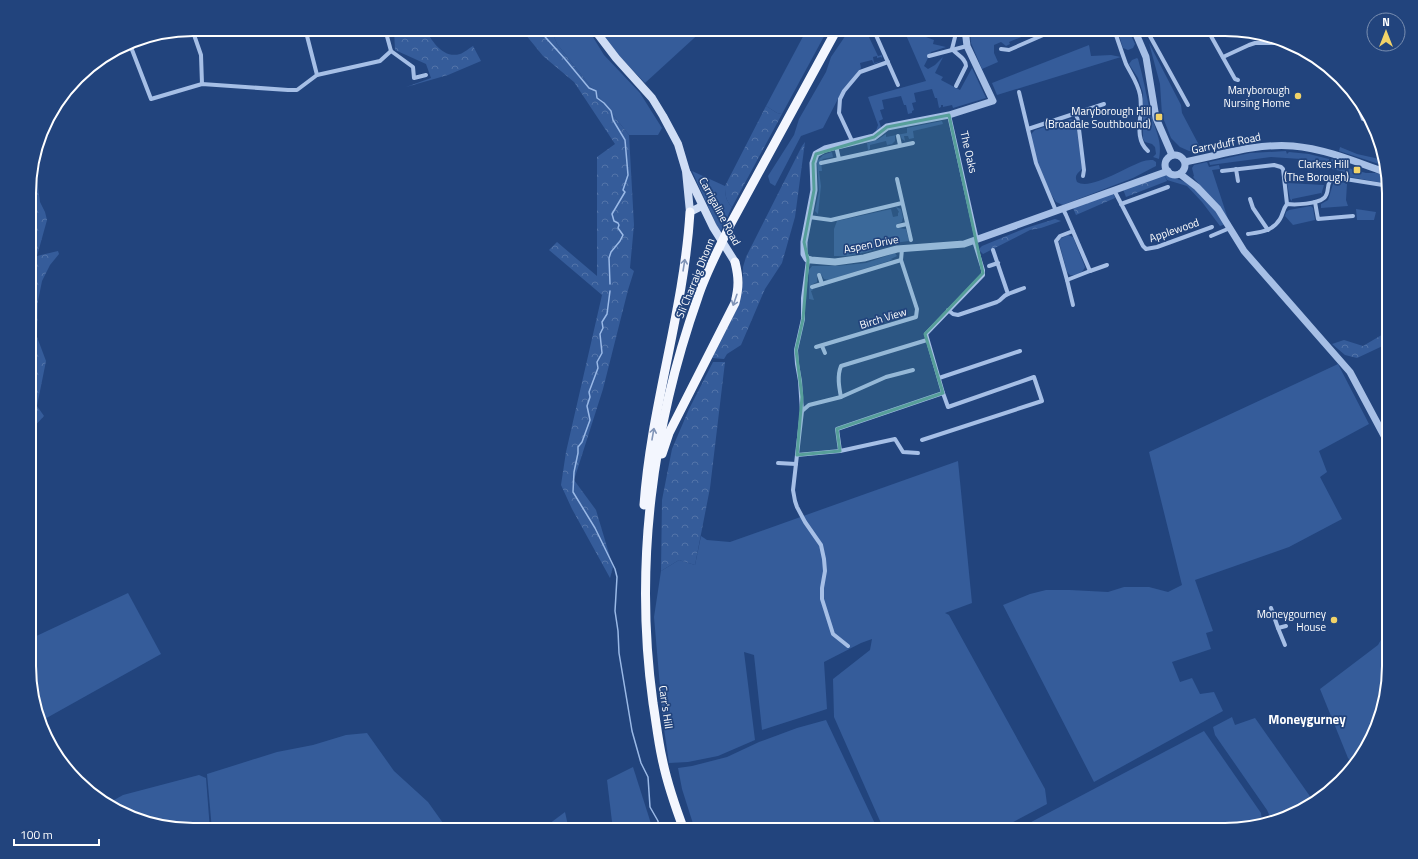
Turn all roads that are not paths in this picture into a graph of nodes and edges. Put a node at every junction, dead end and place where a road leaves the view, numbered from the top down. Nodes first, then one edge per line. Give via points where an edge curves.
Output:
1 (194, 36) edge
2 (308, 36) edge
3 (387, 36) edge
4 (599, 36) edge
5 (833, 36) edge
6 (876, 36) edge
7 (955, 36) edge
8 (966, 36) edge
9 (1042, 36) edge
10 (1116, 36) edge
11 (1137, 36) edge
12 (1150, 36) edge
13 (1211, 36) edge
14 (1272, 43) edge
15 (967, 46) junction
16 (132, 49) edge
17 (952, 49) junction
18 (1001, 50) dead end
19 (391, 51) junction
20 (929, 56) dead end
21 (1223, 57) junction
22 (888, 62) junction
23 (317, 75) junction
24 (426, 75) dead end
25 (1238, 80) dead end
26 (202, 84) junction
27 (898, 85) dead end
28 (956, 86) dead end
29 (1019, 92) dead end
30 (1104, 104) dead end
31 (1188, 105) dead end
32 (949, 114) junction
33 (1076, 114) junction
34 (1028, 129) junction
35 (898, 136) dead end
36 (853, 143) junction
37 (912, 143) dead end
38 (900, 145) junction
39 (836, 146) junction
40 (1148, 151) dead end
41 (1172, 156) junction
42 (839, 159) junction
43 (1185, 162) junction
44 (821, 163) dead end
45 (1236, 169) junction
46 (1380, 170) edge
47 (686, 171) junction
48 (1168, 171) junction
49 (1222, 171) dead end
50 (1180, 174) junction
51 (1083, 176) dead end
52 (897, 179) dead end
53 (1238, 181) dead end
54 (1382, 185) edge
55 (1168, 187) dead end
56 (1113, 190) junction
57 (1250, 199) dead end
58 (1315, 202) junction
59 (902, 203) junction
60 (1122, 204) junction
61 (1287, 204) junction
62 (702, 206) junction
63 (1060, 210) junction
64 (690, 212) junction
65 (1353, 216) dead end
66 (809, 217) junction
67 (907, 224) junction
68 (898, 226) dead end
69 (1212, 227) dead end
70 (1230, 228) junction
71 (1268, 230) junction
72 (1073, 231) junction
73 (1248, 234) dead end
74 (1211, 236) dead end
75 (975, 240) junction
76 (911, 244) junction
77 (902, 249) junction
78 (993, 250) dead end
79 (808, 260) junction
80 (901, 260) junction
81 (735, 262) joint
82 (998, 263) junction
83 (1106, 265) dead end
84 (989, 266) dead end
85 (1090, 271) junction
86 (819, 275) dead end
87 (1066, 280) junction
88 (822, 284) junction
89 (812, 288) dead end
90 (1024, 288) dead end
91 (1008, 294) junction
92 (1073, 305) dead end
93 (948, 310) junction
94 (927, 340) junction
95 (822, 346) junction
96 (816, 347) dead end
97 (1020, 351) dead end
98 (825, 353) dead end
99 (913, 370) dead end
100 (939, 378) junction
101 (943, 393) junction
102 (842, 397) junction
103 (802, 411) junction
104 (1382, 431) edge
105 (922, 440) dead end
106 (840, 450) junction
107 (918, 453) dead end
108 (798, 455) junction
109 (778, 463) dead end
110 (796, 464) junction
111 (646, 584) junction
112 (1271, 608) dead end
113 (1286, 626) dead end
114 (1278, 628) junction
115 (1284, 645) dead end
116 (848, 646) dead end
117 (681, 823) edge

1 - 26 street via 201,55
2 - 23 street
3 - 19 street
4 - 47 main road, Carrigaline Road via 652,98 678,144
5 - 111 highway, Sli Charraig Dhonn via 730,226 698,295 665,409 650,506
6 - 22 street
7 - 17 street
8 - 15 street
9 - 18 street via 1009,50
10 - 40 street via 1140,95 1140,139
11 - 41 street via 1147,61 1156,118
12 - 31 street
13 - 21 street
14 - 21 street via 1255,43
15 - 17 street
15 - 32 street via 993,101
16 - 26 street via 151,100
17 - 20 street
17 - 28 street via 965,59 966,63
19 - 23 street via 380,61
19 - 24 street via 412,67 414,78
21 - 25 street
22 - 27 street
22 - 36 street via 860,72 840,99 839,114
23 - 26 street via 297,90
29 - 34 street
30 - 33 street
32 - 36 street via 887,127 874,137
32 - 75 street, The Oaks
33 - 34 street
33 - 51 street
34 - 63 street via 1036,163
35 - 38 street
36 - 39 street
37 - 38 street
38 - 42 street
39 - 42 street
39 - 66 street via 816,154 813,160 814,188
41 - 43 street via 1179,155
41 - 48 street via 1166,162
42 - 44 street
43 - 46 street, Garryduff Road via 1250,148 1292,146 1333,154
43 - 50 street via 1185,169
45 - 49 street
45 - 53 street
45 - 61 street via 1274,165 1281,167
47 - 62 main road, Carrigaline Road
47 - 64 main road, Carrigaline Road
48 - 50 street via 1173,175
48 - 56 street
50 - 70 street via 1208,198
52 - 59 street, Aspen Drive
54 - 58 street via 1334,179 1328,186 1326,196
55 - 60 street
56 - 60 street, Applewood
56 - 63 street
57 - 71 street
58 - 61 street
58 - 65 street via 1318,219
59 - 66 street via 831,220
59 - 67 street, Aspen Drive
60 - 69 street, Applewood via 1142,246 1146,249
61 - 71 street via 1276,226
62 - 64 main road
62 - 81 main road, Carrigaline Road
63 - 72 street
63 - 75 street
111 -> 64 highway via 642,532 646,481 674,327 688,241
66 - 79 street via 804,242 805,256
67 - 68 street, Aspen Drive
67 - 76 street, Aspen Drive
70 - 74 street
70 - 104 street via 1244,251 1350,372
71 - 73 street
72 - 85 street
72 - 87 street via 1060,236 1056,241
75 - 76 street via 953,246
75 - 93 street, The Oaks via 983,275
76 - 77 street, Aspen Drive
77 - 79 street, Aspen Drive via 850,260
77 - 80 street, Birch View
78 - 82 street
79 - 103 street via 803,319 796,350
80 - 88 street
80 - 95 street, Birch View via 917,309 916,317
81 -> 111 highway via 739,290 735,303 677,416 663,449
82 - 84 street
82 - 91 street
83 - 85 street
85 - 87 street
86 - 88 street
87 - 92 street
88 - 89 street
90 - 91 street
91 - 93 street via 1003,295 1000,301 958,315
93 - 94 street via 927,332
94 - 100 street
94 - 102 street via 841,366 839,380
95 - 96 street, Birch View
95 - 98 street
97 - 100 street
99 - 102 street via 886,377
100 - 101 street
101 - 105 street via 948,406 1034,377 1042,400
101 - 106 street via 837,429
102 - 103 street via 809,405
103 - 108 street
106 - 107 street via 895,439 903,452
106 - 108 street
108 - 110 street
109 - 110 street
110 - 116 street via 793,490 795,501 805,522 821,545 824,559 822,599 833,634
111 - 117 highway, Carr's Hill via 646,633 657,725 664,766
112 - 114 street
113 - 114 street
114 - 115 street

